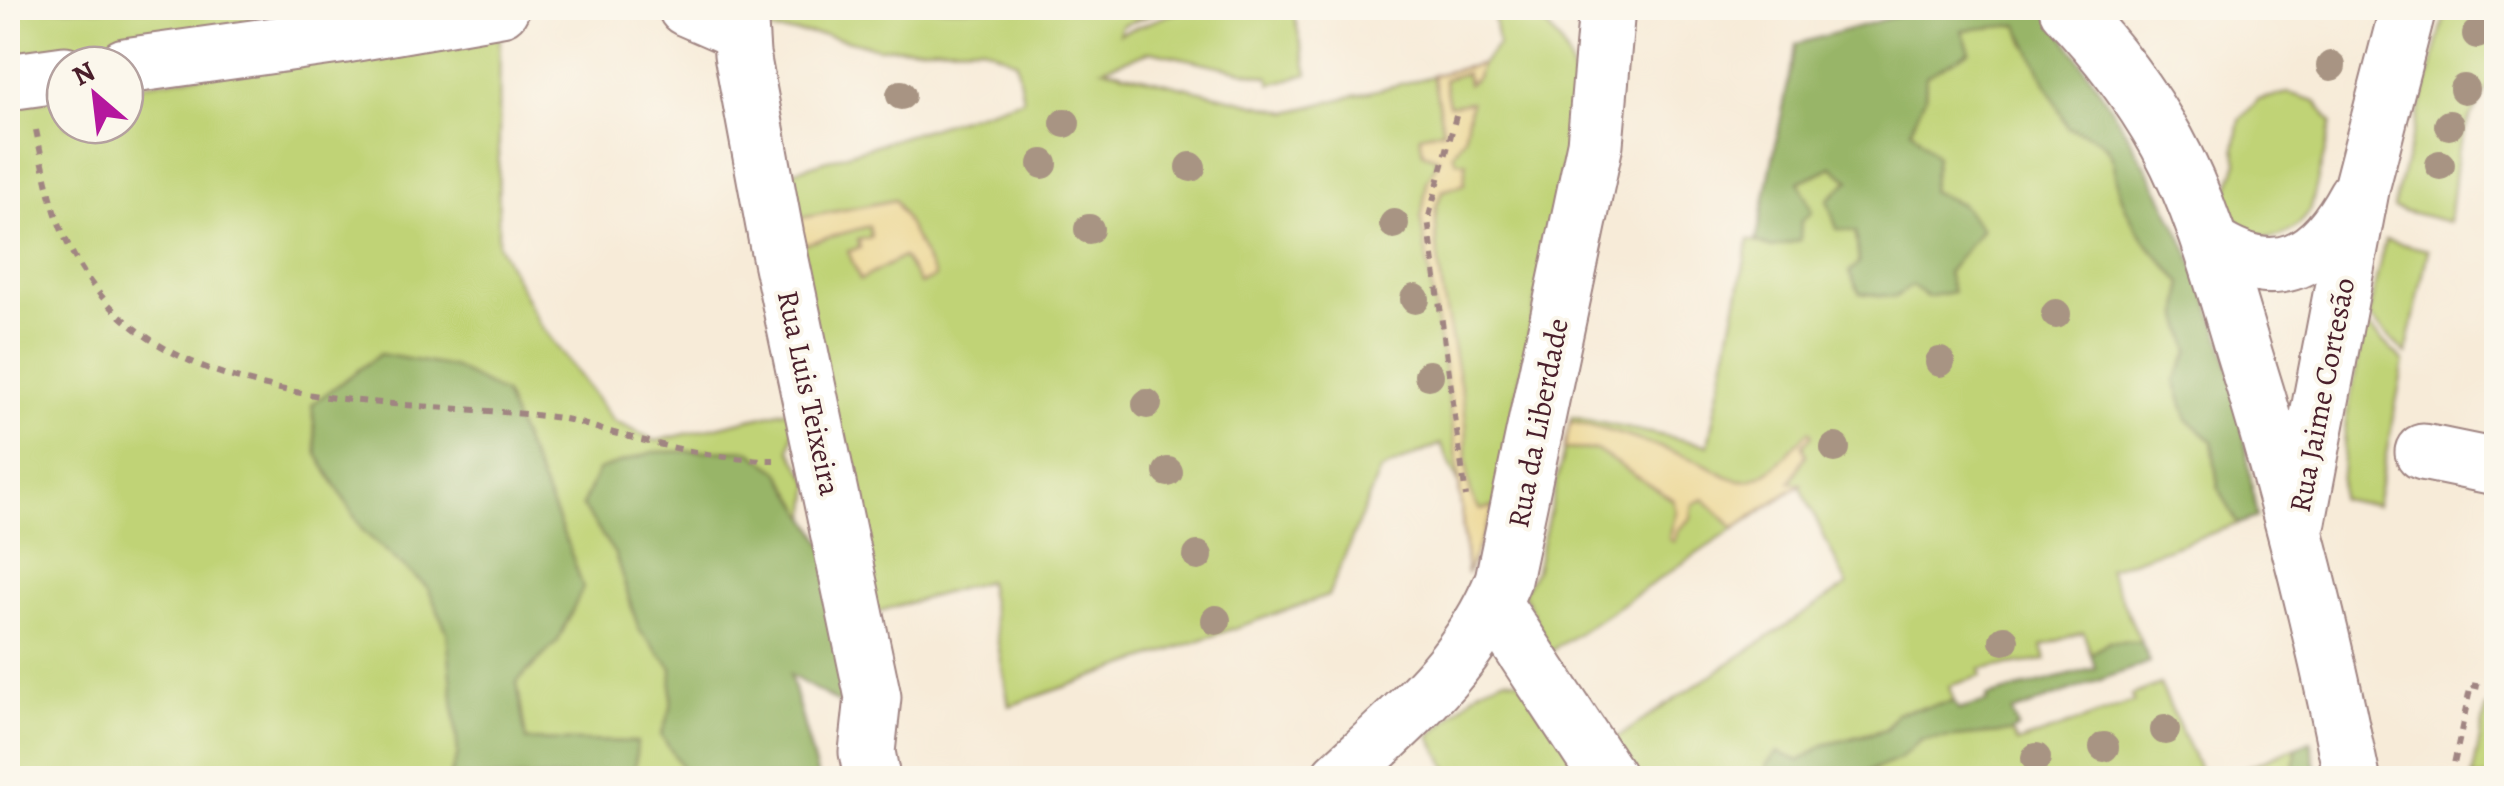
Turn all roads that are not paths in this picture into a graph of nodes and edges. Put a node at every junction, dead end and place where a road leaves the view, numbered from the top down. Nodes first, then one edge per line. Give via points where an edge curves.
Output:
1 (501, 8) edge
2 (686, 8) edge
3 (1607, 8) edge
4 (2068, 8) edge
5 (2408, 8) edge
6 (415, 14) edge
7 (739, 19) edge
8 (145, 63) edge
9 (2362, 185) junction
10 (2210, 244) junction
11 (2423, 452) dead end
12 (2496, 467) edge
13 (2295, 538) junction
14 (1494, 604) junction
15 (872, 778) edge
16 (1339, 778) edge
17 (1608, 778) edge
18 (2352, 778) edge

1 - 6 street
2 - 7 street
3 - 14 street, Rua da Liberdade via 1595,144 1512,551
4 - 10 street via 2114,59 2168,144
5 - 9 street, Rua Jaime Cortesão
6 - 8 street via 346,35
7 - 15 street, Rua Luis Teixeira via 818,450 873,697 867,752
9 - 10 street, Rua Jaime Cortesão via 2336,233 2284,264 2260,268
9 - 13 street, Rua Jaime Cortesão
10 - 13 street
11 - 12 street
13 - 18 street, Rua Jaime Cortesão
14 - 16 street, Rua da Liberdade via 1450,672
14 - 17 street

